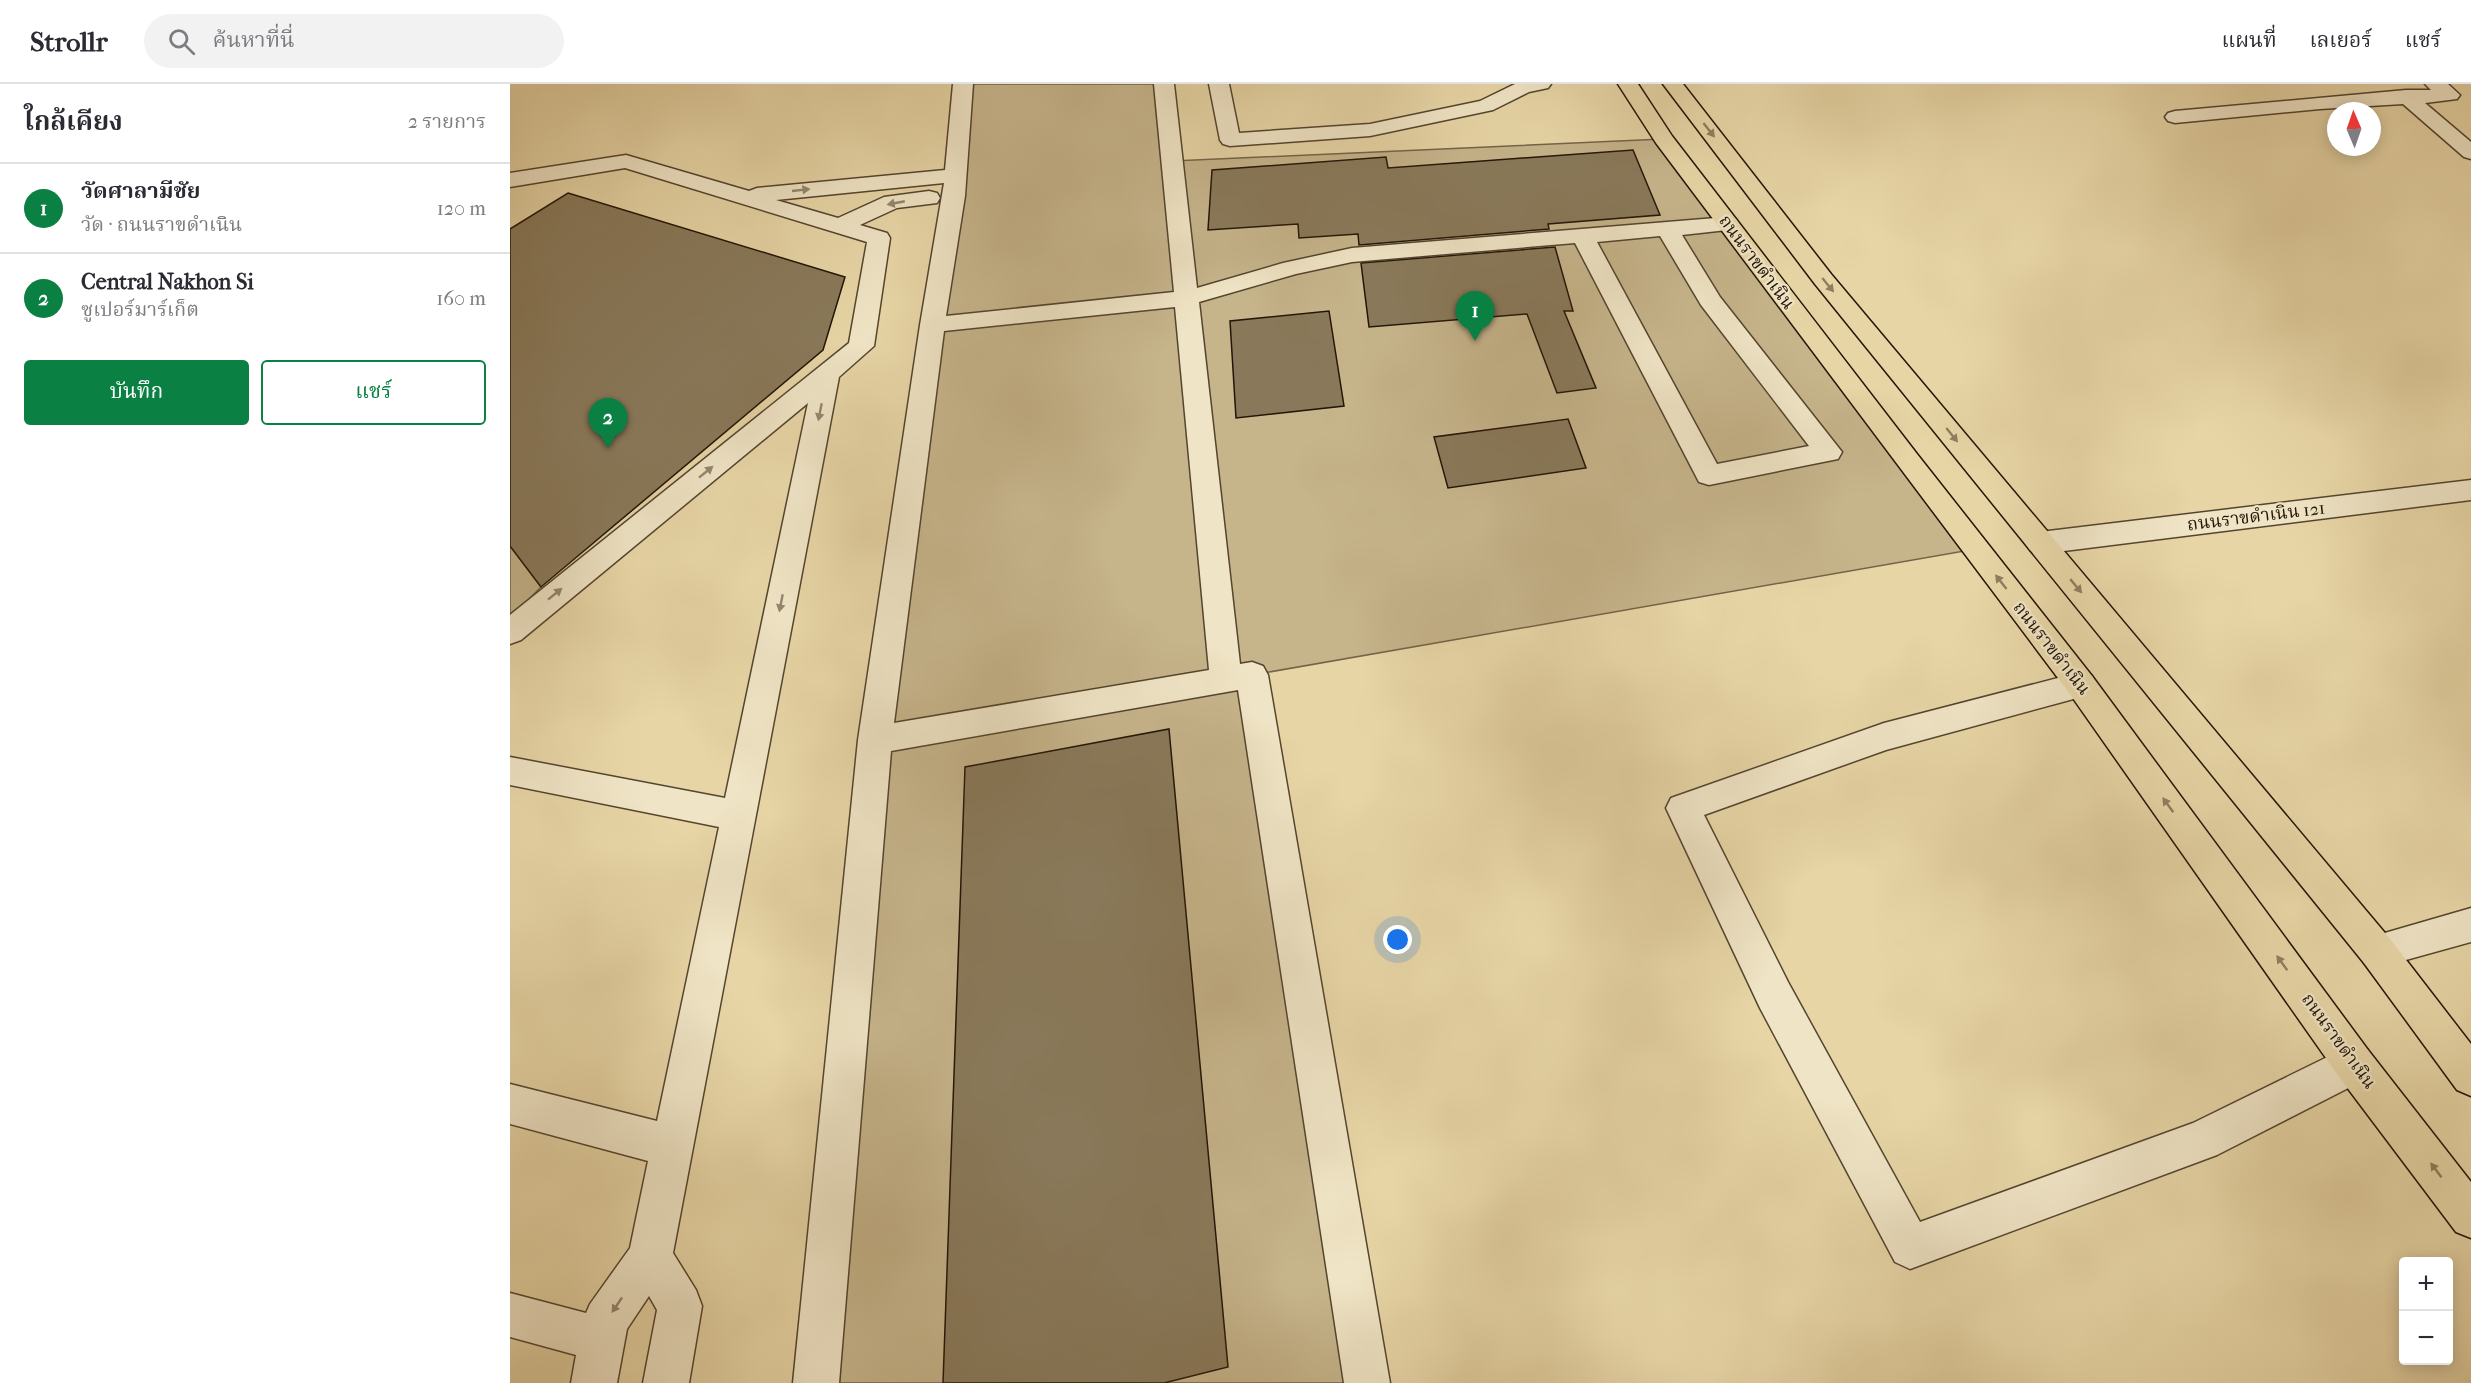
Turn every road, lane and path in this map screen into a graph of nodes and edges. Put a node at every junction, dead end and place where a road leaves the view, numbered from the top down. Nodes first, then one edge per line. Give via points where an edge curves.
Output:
1 (963, 84) edge
2 (1164, 84) edge
3 (1219, 84) edge
4 (1541, 84) edge
5 (1628, 84) edge
6 (1673, 84) edge
7 (2435, 84) edge
8 (2406, 96) junction
9 (2175, 117) dead end
10 (2471, 153) edge
11 (510, 180) edge
12 (955, 185) junction
13 (743, 196) junction
14 (1728, 224) junction
15 (839, 226) junction
16 (1667, 229) junction
17 (1582, 235) junction
18 (1186, 297) junction
19 (932, 325) junction
20 (827, 374) junction
21 (2471, 490) edge
22 (2040, 543) junction
23 (510, 632) edge
24 (1226, 680) junction
25 (2081, 685) junction
26 (875, 740) junction
27 (510, 771) edge
28 (739, 816) junction
29 (2471, 925) edge
30 (2377, 951) junction
31 (2354, 1064) junction
32 (2471, 1076) edge
33 (510, 1104) edge
34 (672, 1146) junction
35 (2471, 1217) edge
36 (650, 1257) junction
37 (510, 1315) edge
38 (603, 1340) junction
39 (594, 1383) edge
40 (666, 1383) edge
41 (816, 1383) edge
42 (1367, 1383) edge

1 - 12 street
2 - 18 street
3 - 4 street via 1230,140 1370,130 1486,106 1524,87
5 - 14 main road, ถนนราขดำเนิน via 1663,139
6 -> 22 main road via 1823,279
7 - 8 street via 2450,95
8 - 9 street
8 - 10 street
11 - 13 street via 626,161
13 -> 12 street
12 -> 15 street via 892,202
12 - 19 street
13 - 15 street
14 - 16 street
25 -> 14 main road, ถนนราขดำเนิน
15 - 20 street via 879,238 861,346
16 - 17 street
16 - 17 street via 1710,300 1828,452 1709,476
17 - 18 street via 1352,255
18 - 19 street
18 - 24 street
19 - 26 street
23 -> 20 street
20 -> 28 street
21 - 22 street, ถนนราขดำเนิน 121
22 -> 30 main road
24 - 26 street
24 - 42 street via 1252,675
31 -> 25 main road, ถนนราขดำเนิน
25 - 31 street via 1884,737 1683,808 1774,995 1910,1247 2202,1140
26 - 41 street
27 - 28 street
28 - 34 street
29 - 30 street
30 - 32 main road
35 -> 31 main road, ถนนราขดำเนิน
33 - 34 street
34 - 36 street
36 -> 38 street via 606,1320
36 - 40 street via 680,1306
37 - 38 street
38 - 39 street

